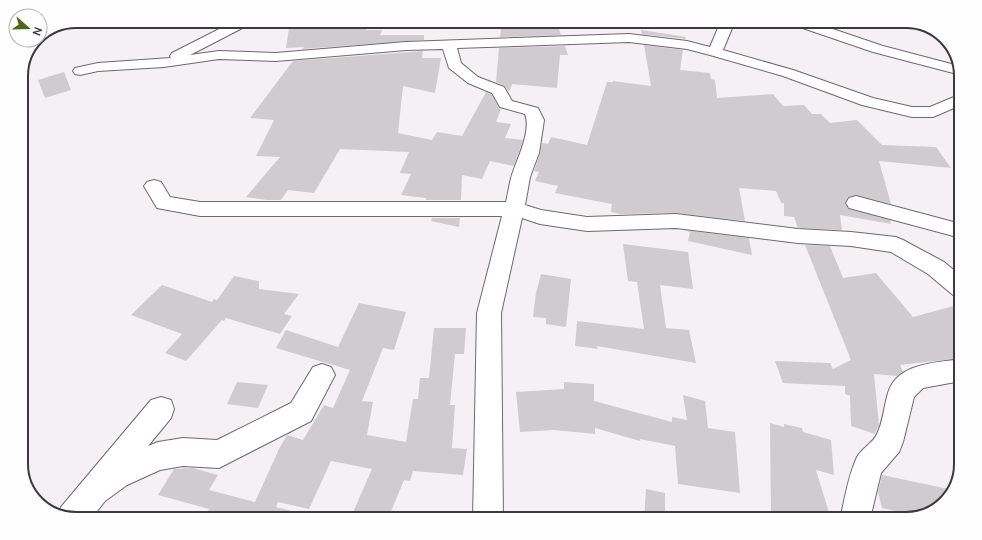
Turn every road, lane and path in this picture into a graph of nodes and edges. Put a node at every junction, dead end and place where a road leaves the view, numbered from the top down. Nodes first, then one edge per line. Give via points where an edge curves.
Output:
1 (232, 28) edge
2 (725, 28) edge
3 (816, 28) edge
4 (449, 44) junction
5 (715, 52) junction
6 (164, 63) junction
7 (953, 69) edge
8 (80, 71) dead end
9 (954, 102) edge
10 (154, 186) dead end
11 (856, 203) dead end
12 (514, 209) junction
13 (954, 229) edge
14 (954, 283) edge
15 (954, 371) edge
16 (322, 375) dead end
17 (161, 409) dead end
18 (96, 490) junction
19 (77, 512) edge
20 (488, 512) edge
21 (857, 512) edge

1 - 6 street
2 - 5 street
3 - 7 street via 878,49
4 - 5 street via 629,38 687,45
4 - 6 street via 276,57 219,55
4 - 12 street via 454,65 472,80 498,90 506,104 532,111 536,120 530,153
5 - 9 street via 788,73 868,102 912,112 933,112
6 - 8 street via 98,67
10 - 12 street via 164,203 200,209
11 - 13 street
12 - 14 street via 540,217 587,224 676,221 896,246 936,268
12 - 20 street via 489,313
15 - 21 street via 916,378 902,391 889,442 868,466
16 - 18 street via 301,412 219,454 183,452 158,456 117,475
17 - 18 street
18 - 19 street

